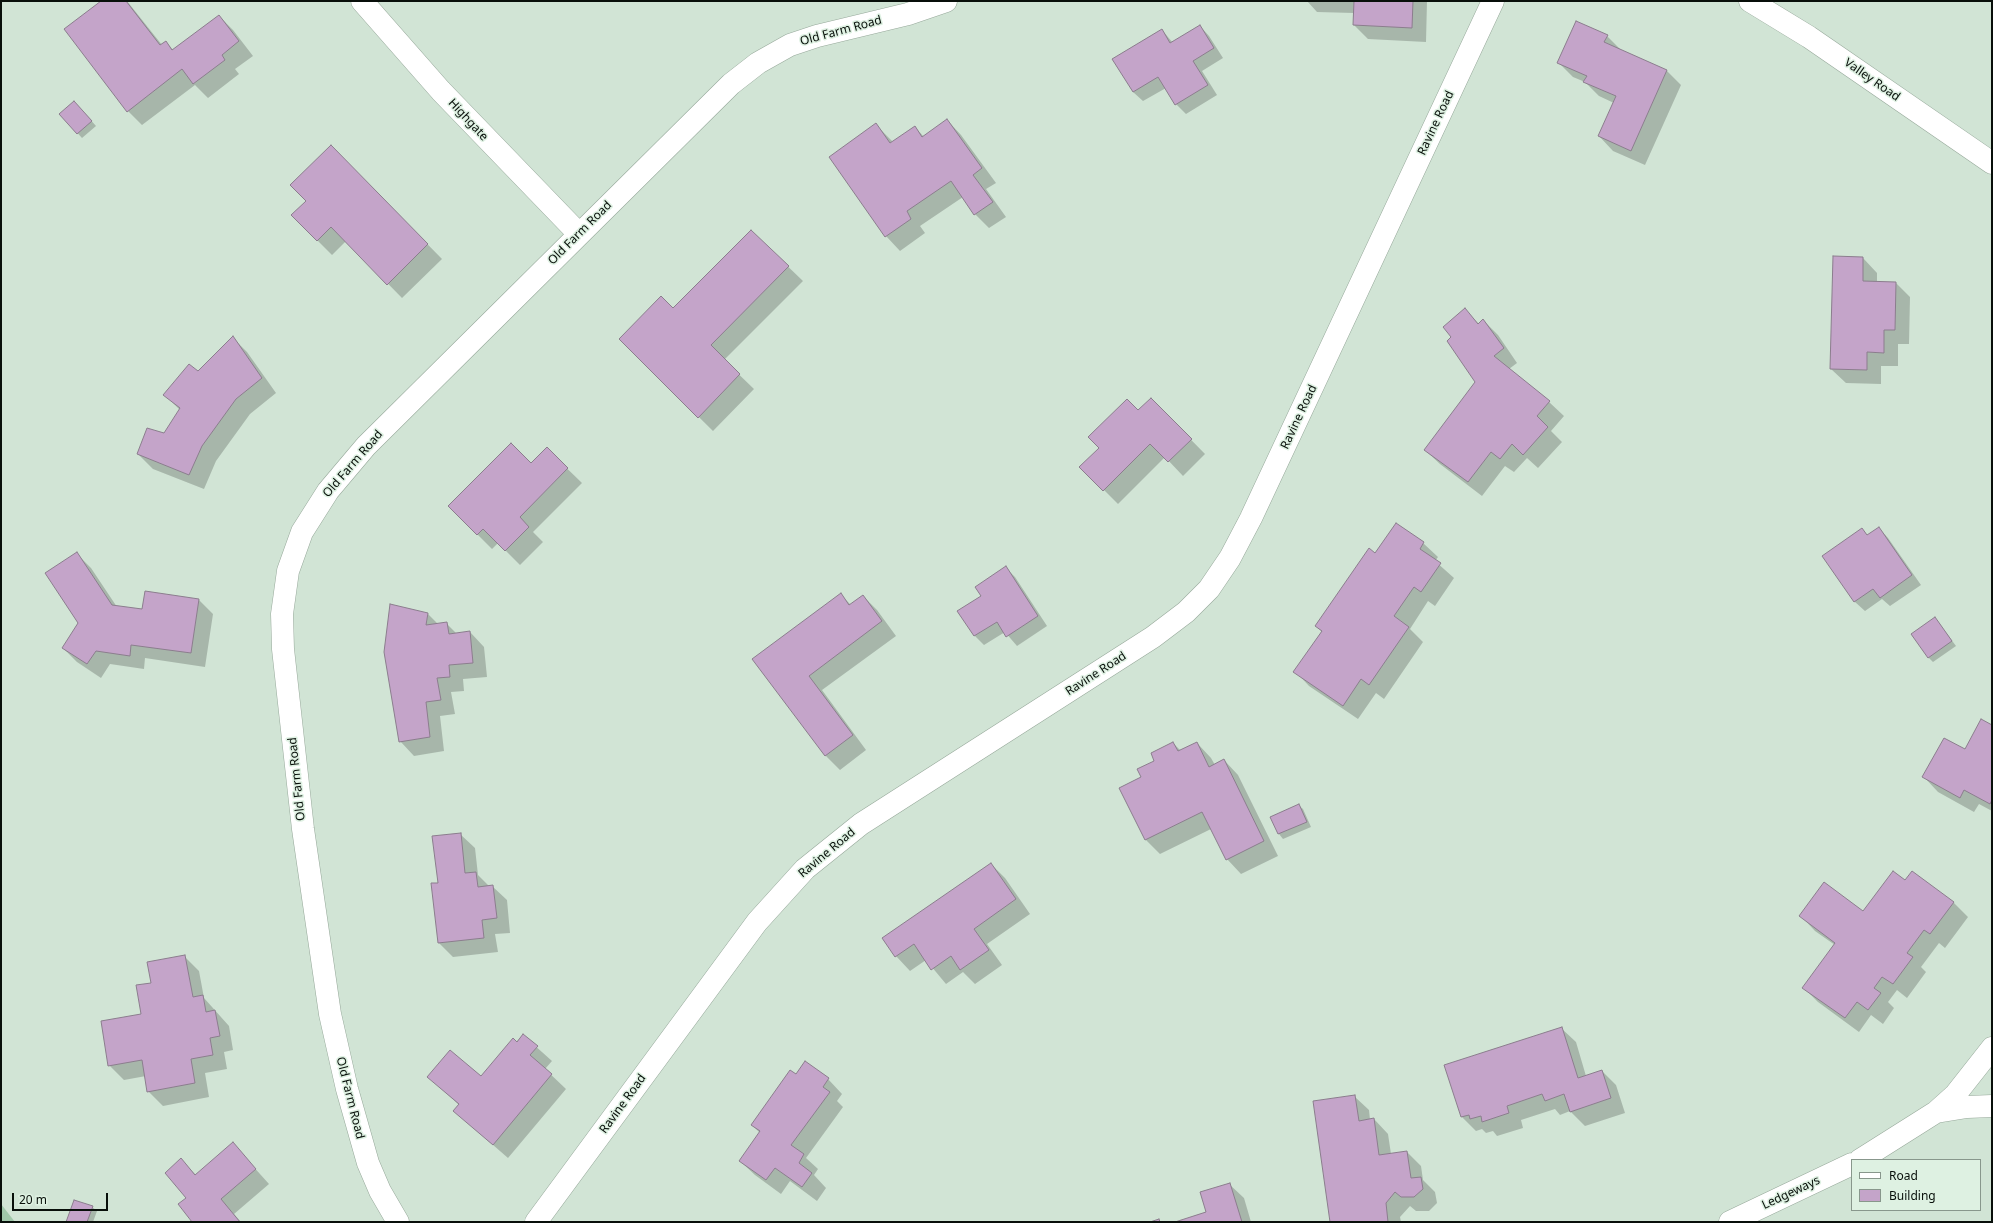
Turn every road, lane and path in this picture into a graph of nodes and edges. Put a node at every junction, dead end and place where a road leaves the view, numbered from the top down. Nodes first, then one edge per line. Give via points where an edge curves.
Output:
1 (362, 1) edge
2 (946, 1) edge
3 (1493, 1) edge
4 (1750, 1) edge
5 (1992, 163) edge
6 (579, 234) junction
7 (1992, 1048) edge
8 (1992, 1106) edge
9 (1936, 1112) junction
10 (1862, 1159) edge
11 (1851, 1164) edge
12 (398, 1222) edge
13 (536, 1222) edge
14 (1730, 1222) edge

1 - 6 street, Highgate via 460,112
2 - 6 street, Old Farm Road via 908,14 804,40 763,60 731,84
3 - 13 street, Ravine Road via 1251,518 1230,558 1209,589 1186,612 1153,637 862,824 805,869 757,922
4 - 5 street, Valley Road via 1810,37
6 - 12 street, Old Farm Road via 340,475 302,532 285,584 282,614 283,649 303,828 330,1014 357,1129 377,1184
7 - 9 street via 1955,1095
8 - 9 street
9 - 10 street
11 - 14 street, Ledgeways

